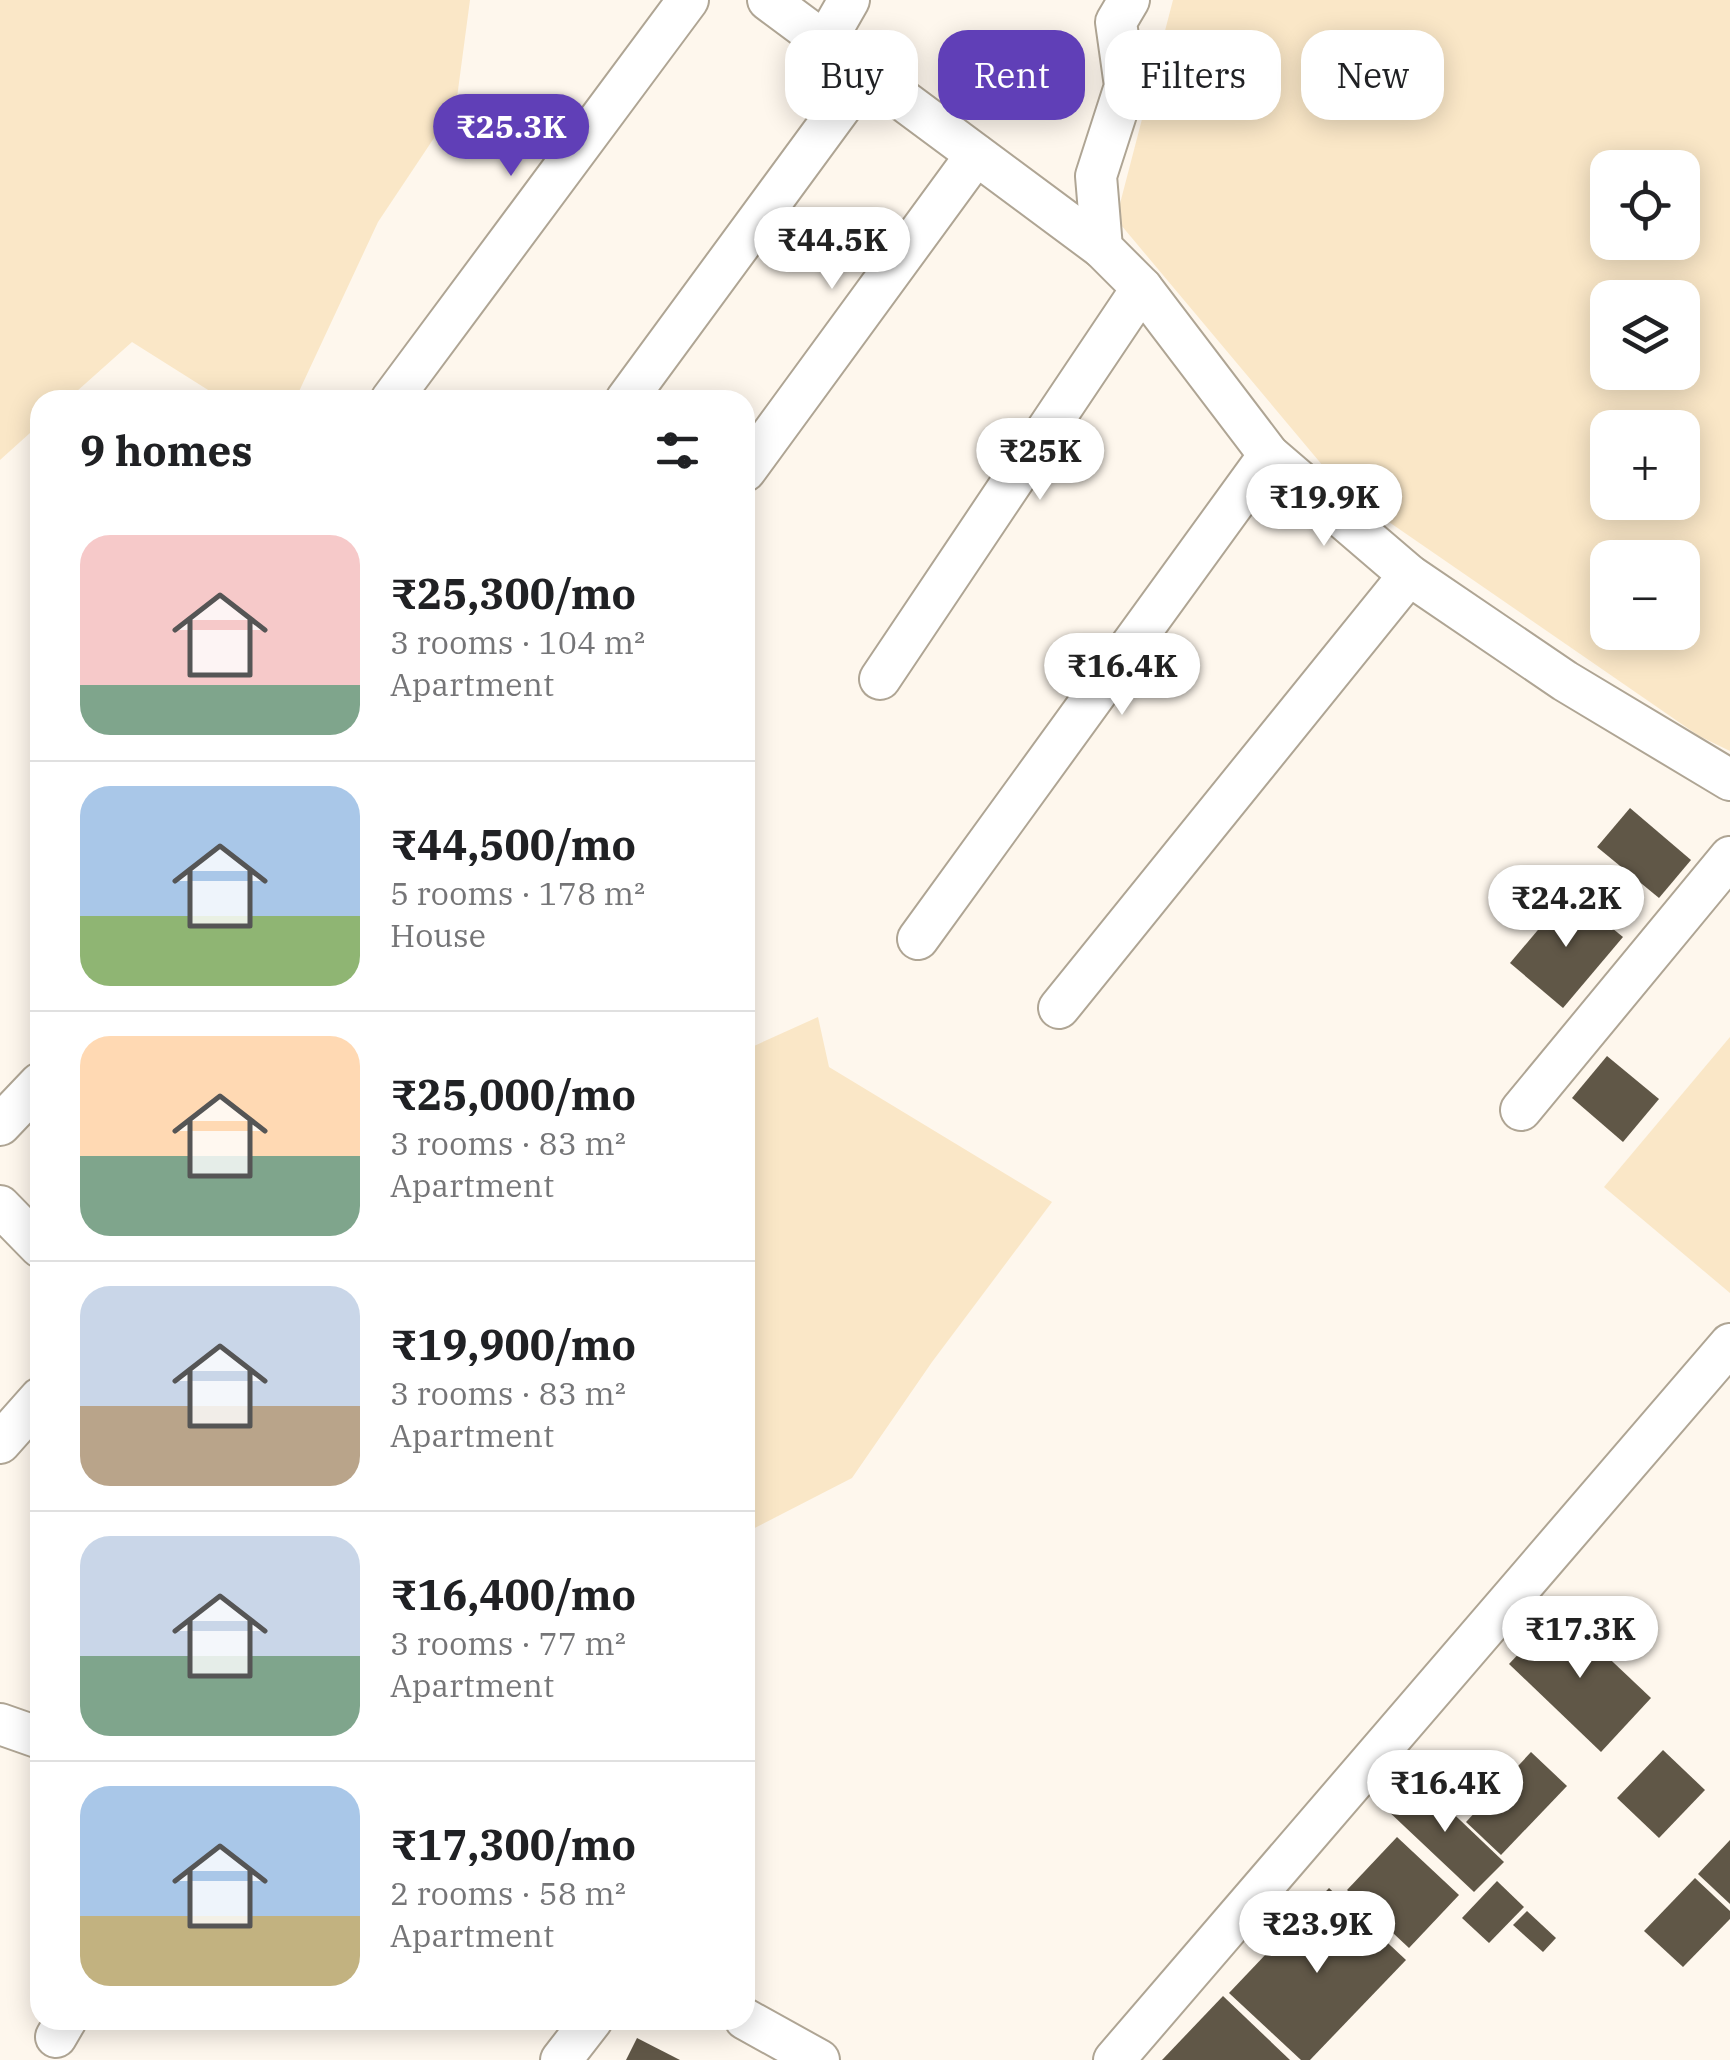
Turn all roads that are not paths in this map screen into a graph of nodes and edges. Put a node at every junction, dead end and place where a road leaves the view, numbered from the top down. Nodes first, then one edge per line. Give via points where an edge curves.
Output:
1 (688, 0) edge
2 (768, 0) edge
3 (849, 0) edge
4 (1130, 0) edge
5 (809, 30) edge
6 (832, 30) edge
7 (918, 112) edge
8 (832, 120) edge
9 (976, 155) junction
10 (1102, 248) junction
11 (1142, 288) junction
12 (398, 390) edge
13 (633, 390) edge
14 (1269, 455) junction
15 (755, 456) edge
16 (1409, 576) junction
17 (880, 678) dead end
18 (1730, 780) edge
19 (1730, 857) edge
20 (918, 939) dead end
21 (1059, 1008) dead end
22 (30, 1094) edge
23 (1521, 1110) dead end
24 (0, 1125) edge
25 (0, 1206) edge
26 (30, 1237) edge
27 (1730, 1344) edge
28 (30, 1409) edge
29 (0, 1443) edge
30 (0, 1724) edge
31 (30, 1734) edge
32 (755, 2025) edge
33 (584, 2030) edge
34 (561, 2060) edge
35 (819, 2060) edge
36 (1114, 2060) edge

1 - 12 street
2 - 5 street
3 - 6 street
4 - 10 street via 1116,22 1125,86 1096,176
7 - 9 street
8 - 13 street
9 - 10 street
9 - 15 street
10 - 11 street
11 - 14 street
11 - 17 street
14 - 16 street
14 - 20 street
16 - 18 street
16 - 21 street
19 - 23 street
22 - 24 street
25 - 26 street
27 - 36 street
28 - 29 street
30 - 31 street
32 - 35 street
33 - 34 street

